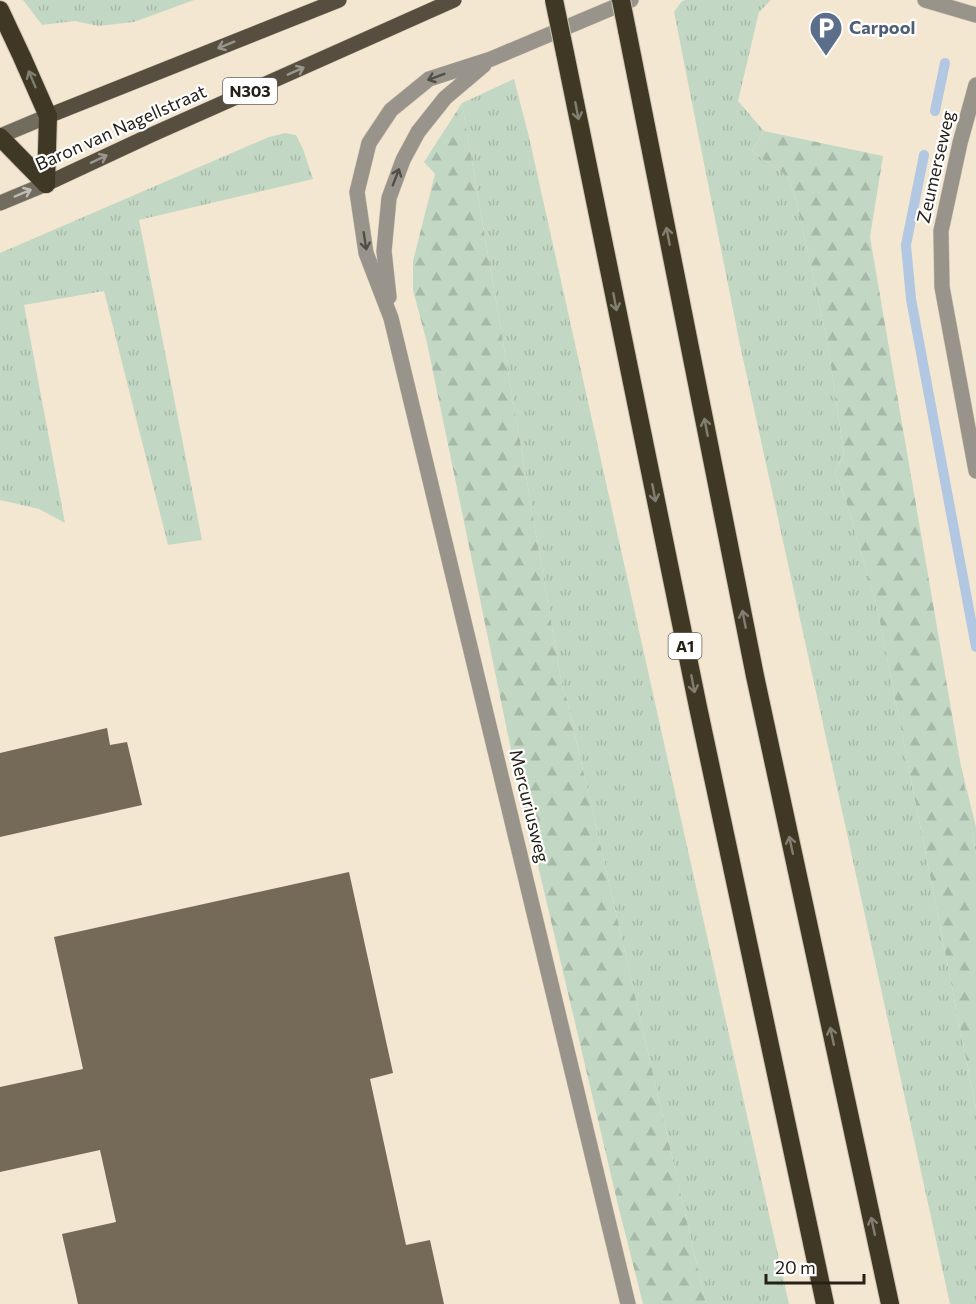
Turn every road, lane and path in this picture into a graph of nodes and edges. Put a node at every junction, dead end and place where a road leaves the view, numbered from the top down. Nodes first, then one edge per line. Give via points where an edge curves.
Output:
1 (339, 0) edge
2 (454, 0) edge
3 (554, 0) edge
4 (621, 0) edge
5 (631, 0) edge
6 (925, 0) edge
7 (0, 10) edge
8 (976, 15) edge
9 (491, 59) junction
10 (976, 85) edge
11 (48, 116) junction
12 (0, 137) edge
13 (46, 184) junction
14 (0, 203) edge
15 (391, 318) junction
16 (976, 471) edge
17 (628, 1304) edge
18 (825, 1304) edge
19 (890, 1304) edge

1 -> 11 main road, Baron van Nagellstraat
13 -> 2 main road, Baron van Nagellstraat / N303
3 -> 18 highway, A1, bridge
19 -> 4 highway, bridge via 755,676
5 - 9 street, Mercuriusweg
6 - 8 street
11 -> 7 highway
15 -> 9 street, Mercuriusweg via 384,251 388,198 418,132 445,98
9 -> 15 street, Mercuriusweg via 429,79 391,110 369,143 357,192 366,253
10 - 16 street, Zeumerseweg via 941,231 942,287
11 - 12 main road, Baron van Nagellstraat
11 - 13 highway
12 - 13 highway
14 -> 13 main road, Baron van Nagellstraat
15 - 17 street, Mercuriusweg

